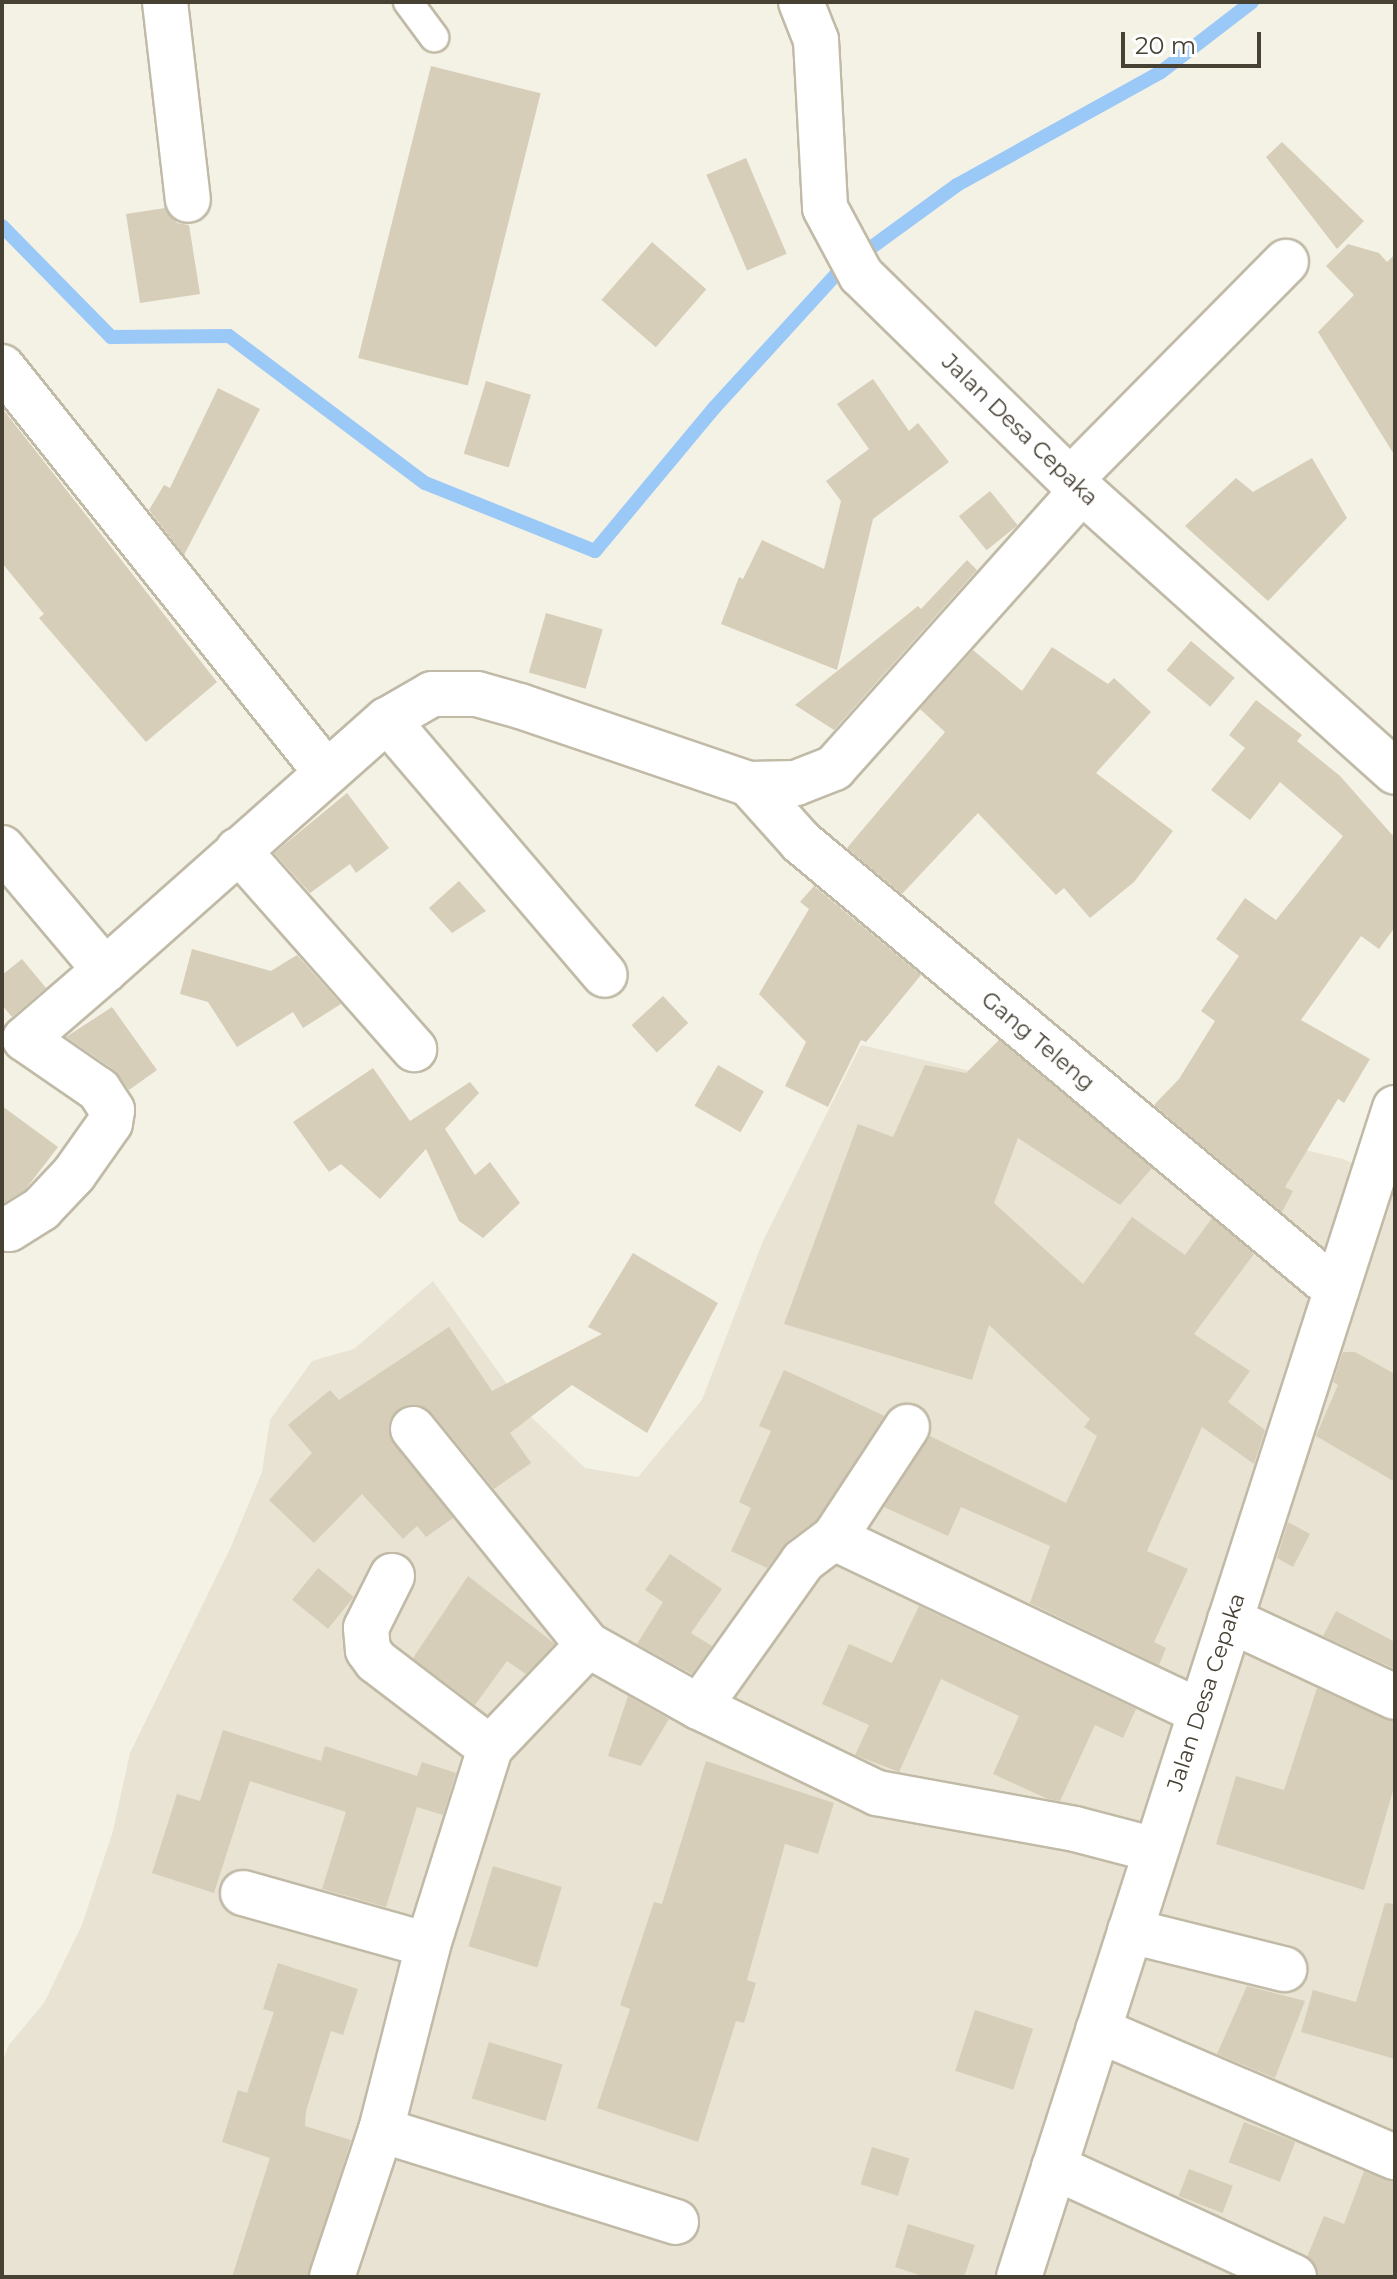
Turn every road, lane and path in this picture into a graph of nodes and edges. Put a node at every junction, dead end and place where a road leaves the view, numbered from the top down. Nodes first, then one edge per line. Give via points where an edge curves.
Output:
1 (165, 2) edge
2 (408, 2) edge
3 (801, 2) edge
4 (434, 37) dead end
5 (188, 200) dead end
6 (1286, 262) dead end
7 (2, 367) edge
8 (1076, 486) junction
9 (387, 720) junction
10 (326, 772) junction
11 (1395, 772) edge
12 (749, 784) junction
13 (2, 848) edge
14 (238, 850) junction
15 (105, 970) junction
16 (605, 975) dead end
17 (414, 1049) dead end
18 (1395, 1108) edge
19 (9, 1229) dead end
20 (1336, 1290) junction
21 (907, 1427) dead end
22 (413, 1429) dead end
23 (834, 1538) junction
24 (392, 1576) dead end
25 (1230, 1620) junction
26 (588, 1645) junction
27 (1395, 1697) edge
28 (699, 1707) junction
29 (1200, 1712) junction
30 (490, 1748) junction
31 (1155, 1850) junction
32 (243, 1893) dead end
33 (1130, 1931) junction
34 (428, 1945) junction
35 (1284, 1969) dead end
36 (1098, 2030) junction
37 (381, 2130) junction
38 (1395, 2157) edge
39 (1054, 2167) junction
40 (676, 2222) dead end
41 (332, 2277) edge
42 (1019, 2277) edge
43 (1294, 2277) edge

1 - 5 street
2 - 4 lane
3 - 8 street, Jalan Desa Cepaka via 816,40 825,208 861,275
6 - 8 street
7 - 10 street
8 - 11 street, Jalan Desa Cepaka
8 - 12 street via 834,768 796,783
9 - 10 street
9 - 12 street via 432,694 477,694
9 - 16 street
10 - 14 street
12 - 20 street, Gang Teleng via 801,842
13 - 15 street
14 - 15 street
14 - 17 street
15 - 19 street via 25,1039 99,1090 112,1110 110,1123 41,1209
18 - 20 street, Jalan Desa Cepaka
20 - 25 street, Jalan Desa Cepaka
21 - 23 street
22 - 26 street
23 - 28 street via 803,1561
23 - 29 street
24 - 30 street via 366,1628 368,1650
25 - 27 street
25 - 29 street, Jalan Desa Cepaka
26 - 28 street
26 - 30 street
28 - 31 street via 877,1793 1075,1829
29 - 31 street, Jalan Desa Cepaka
30 - 34 street
31 - 33 street, Jalan Desa Cepaka
32 - 34 street
33 - 35 street
33 - 36 street, Jalan Desa Cepaka
34 - 37 street
36 - 38 street
36 - 39 street, Jalan Desa Cepaka
37 - 40 street
37 - 41 street
39 - 42 street, Jalan Desa Cepaka
39 - 43 street

